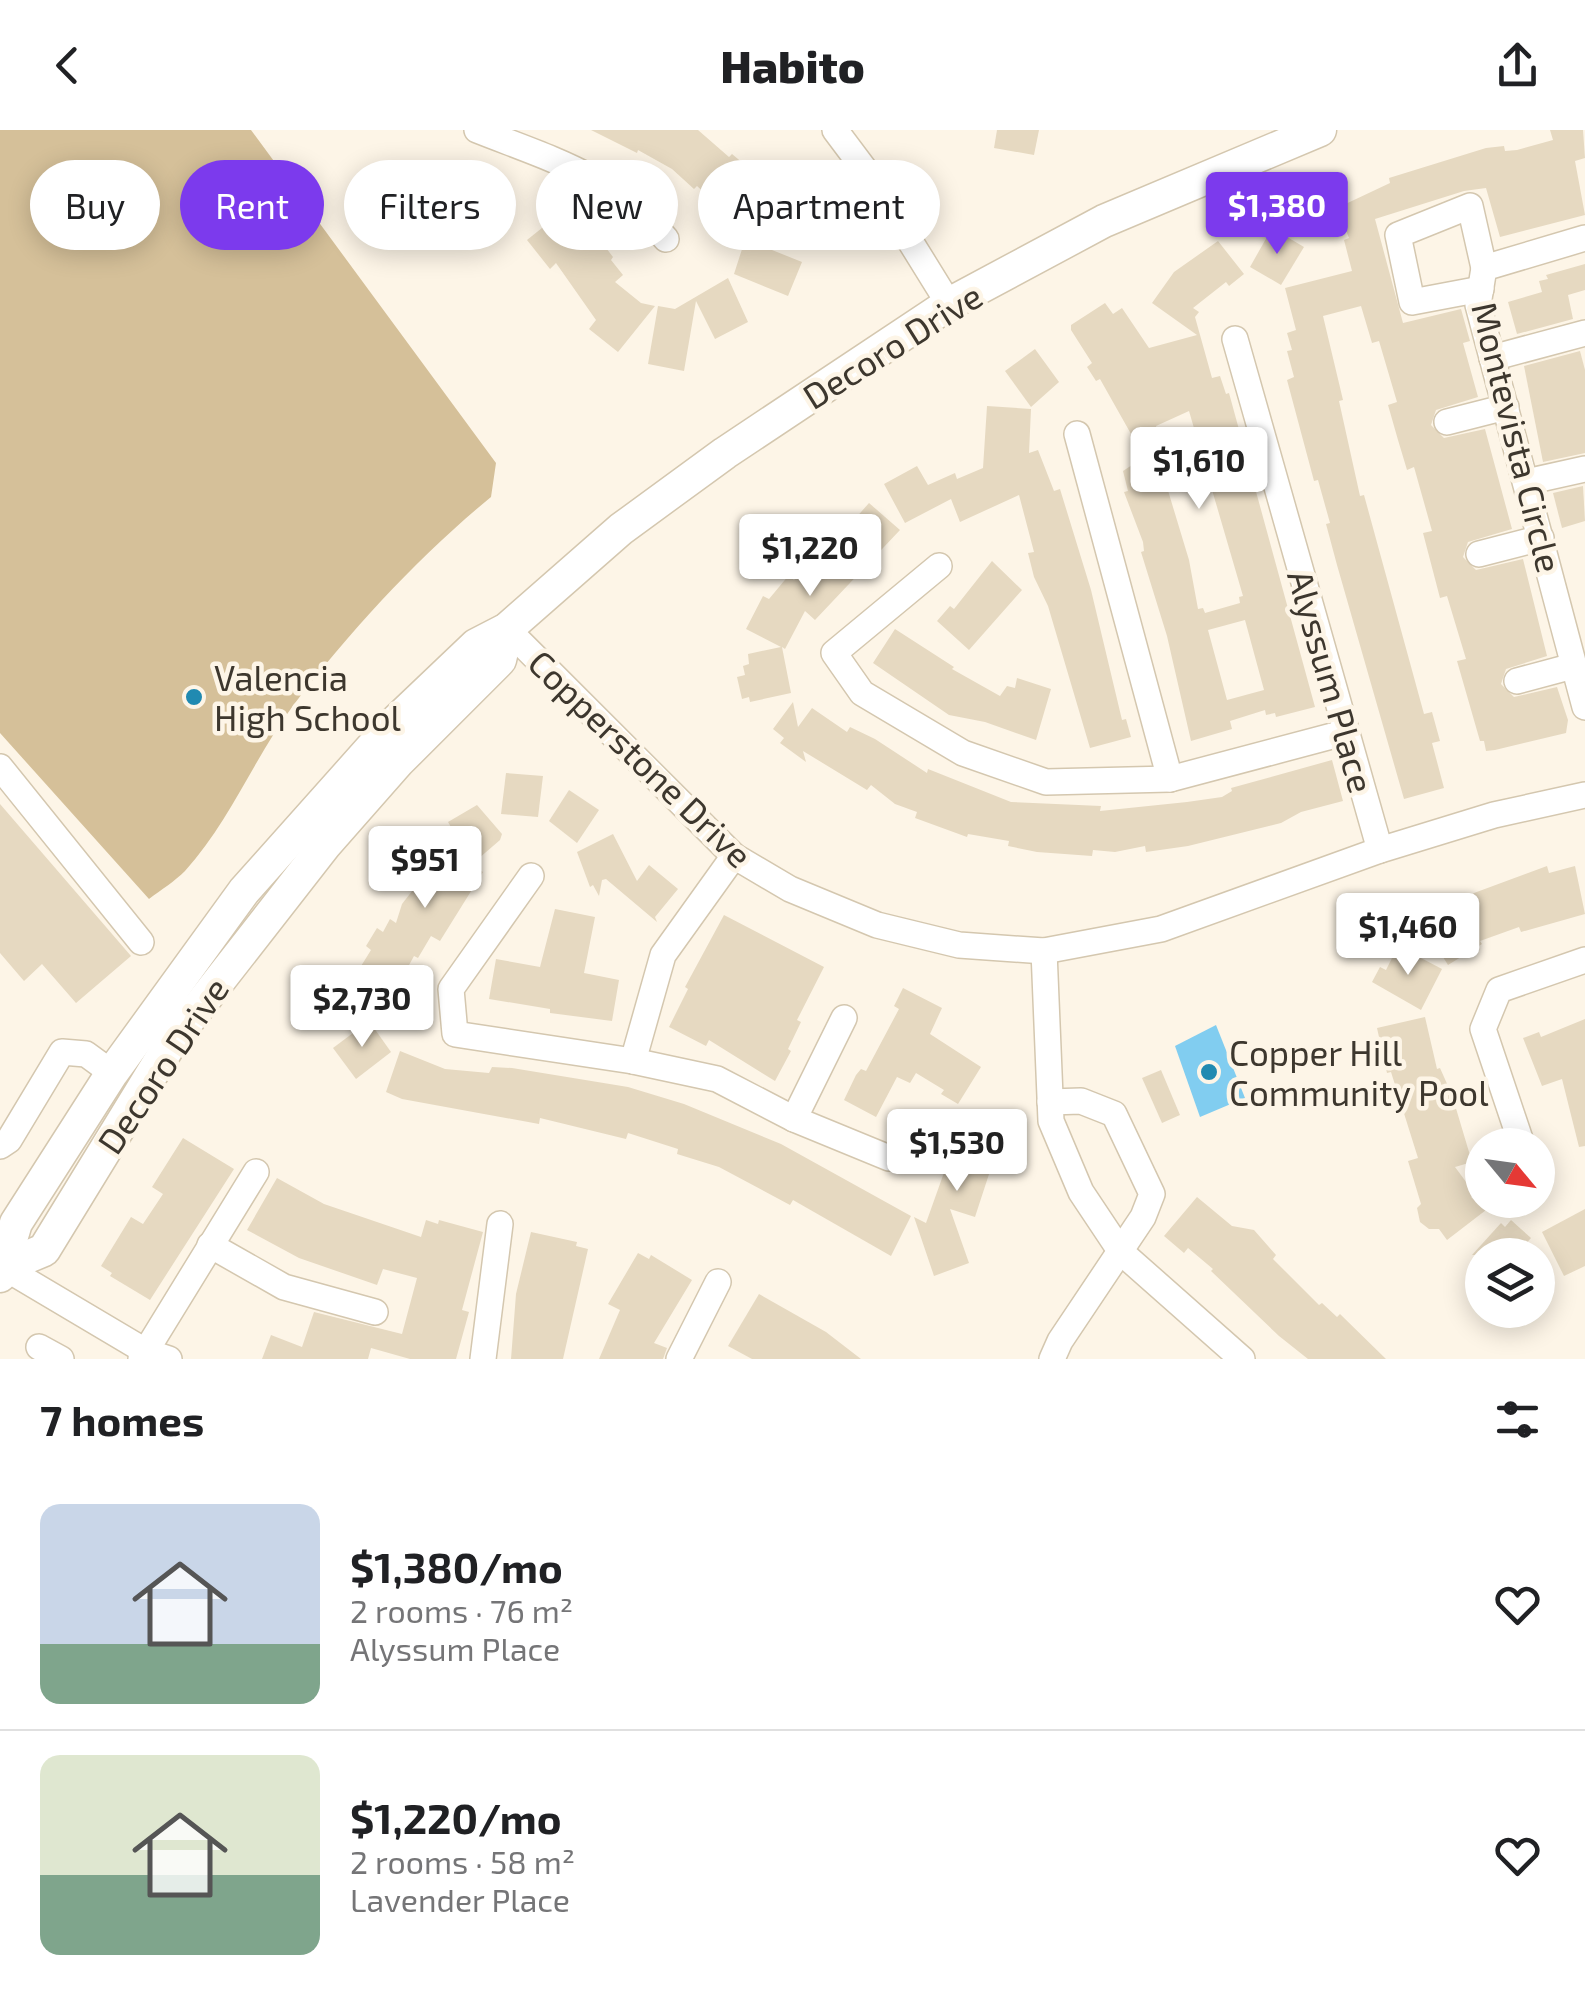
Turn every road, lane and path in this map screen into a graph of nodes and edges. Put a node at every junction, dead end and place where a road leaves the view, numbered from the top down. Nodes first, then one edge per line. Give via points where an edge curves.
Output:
1 (477, 130) edge
2 (835, 130) edge
3 (1320, 130) edge
4 (554, 160) edge
5 (1585, 238) edge
6 (949, 304) junction
7 (1585, 333) edge
8 (1235, 339) dead end
9 (1492, 358) junction
10 (1506, 407) junction
11 (1448, 422) dead end
12 (1077, 434) dead end
13 (1585, 469) edge
14 (1526, 482) junction
15 (1540, 538) junction
16 (1480, 554) dead end
17 (939, 566) dead end
18 (506, 628) junction
19 (1576, 639) edge
20 (1574, 666) junction
21 (1517, 681) dead end
22 (1585, 707) edge
23 (1347, 732) junction
24 (0, 768) edge
25 (1170, 779) junction
26 (1585, 795) edge
27 (1380, 850) junction
28 (734, 856) junction
29 (531, 876) dead end
30 (141, 942) dead end
31 (1044, 951) junction
32 (1585, 960) edge
33 (844, 1018) dead end
34 (633, 1061) junction
35 (112, 1073) junction
36 (1050, 1102) junction
37 (794, 1119) junction
38 (1516, 1128) edge
39 (0, 1146) edge
40 (889, 1158) dead end
41 (256, 1172) dead end
42 (500, 1224) dead end
43 (210, 1245) junction
44 (1121, 1252) junction
45 (2, 1266) edge
46 (718, 1282) dead end
47 (375, 1312) dead end
48 (152, 1356) edge
49 (684, 1357) edge
50 (484, 1359) edge
51 (1052, 1359) edge
52 (1242, 1359) edge

1 - 4 street
2 - 6 street
3 - 6 main road, Decoro Drive via 1104,222
5 - 9 street, Montevista Circle via 1482,279 1478,305
6 - 18 main road, Decoro Drive via 636,518
7 - 9 street
8 - 23 street, Alyssum Place
9 - 10 street, Montevista Circle
10 - 11 street
10 - 14 street, Montevista Circle
12 - 25 street
13 - 14 street
14 - 15 street, Montevista Circle
15 - 16 street
15 - 19 street, Montevista Circle
17 - 25 street via 834,652 862,693 963,753 1046,782
18 - 28 street, Copperstone Drive
18 - 35 main road, Decoro Drive via 476,645 311,811
18 - 45 main road, Decoro Drive via 500,660 398,762 231,962 172,1042 44,1250
19 - 20 street, Montevista Circle
20 - 21 street
20 - 22 street, Montevista Circle
23 - 25 street
23 - 27 street, Alyssum Place
24 - 30 street
26 - 27 street, Copperstone Drive
27 - 31 street, Copperstone Drive via 1161,928
28 - 31 street, Copperstone Drive via 790,889 877,925 958,945
28 - 34 street via 663,955
29 - 34 street via 452,989 455,1034
31 - 36 street
32 - 38 street via 1499,990 1483,1029
33 - 37 street
34 - 37 street via 717,1078
35 - 39 street via 86,1054 62,1052
35 - 45 main road, Decoro Drive via 16,1223
36 - 44 street via 1081,1192
36 - 44 street via 1081,1101 1114,1114 1151,1188 1149,1207
37 - 40 street
41 - 43 street
42 - 50 street
43 - 47 street via 284,1287
43 - 48 street
44 - 51 street
44 - 52 street
45 - 48 street
46 - 49 street

